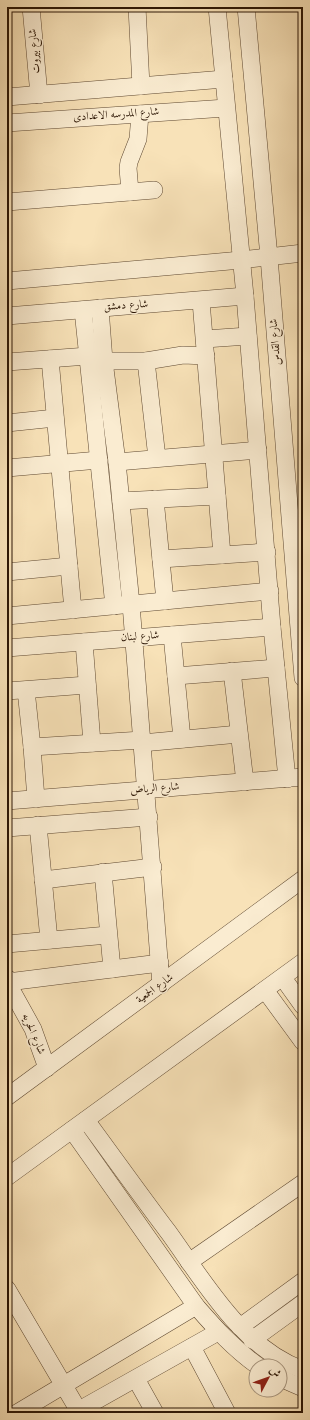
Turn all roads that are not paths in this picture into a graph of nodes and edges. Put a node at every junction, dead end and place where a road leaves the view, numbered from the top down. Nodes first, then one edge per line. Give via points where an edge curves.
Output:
1 (31, 7) edge
2 (137, 7) edge
3 (217, 7) edge
4 (246, 7) edge
5 (224, 80) junction
6 (141, 86) junction
7 (38, 95) junction
8 (7, 97) edge
9 (226, 108) junction
10 (140, 114) junction
11 (7, 123) edge
12 (154, 190) dead end
13 (130, 192) junction
14 (7, 202) edge
15 (303, 253) edge
16 (269, 257) junction
17 (241, 260) junction
18 (7, 281) edge
19 (245, 296) junction
20 (201, 301) junction
21 (92, 309) junction
22 (7, 316) edge
23 (248, 336) junction
24 (205, 347) junction
25 (88, 356) junction
26 (50, 359) junction
27 (104, 361) junction
28 (146, 361) junction
29 (7, 362) edge
30 (55, 418) junction
31 (7, 423) edge
32 (258, 450) junction
33 (214, 454) junction
34 (157, 458) junction
35 (99, 460) junction
36 (117, 462) junction
37 (59, 464) junction
38 (7, 468) edge
39 (217, 496) junction
40 (155, 499) junction
41 (121, 501) junction
42 (266, 552) junction
43 (222, 555) junction
44 (161, 559) junction
45 (69, 566) junction
46 (7, 572) edge
47 (271, 598) junction
48 (165, 601) junction
49 (297, 602) junction
50 (131, 604) junction
51 (114, 606) junction
52 (73, 610) junction
53 (7, 616) edge
54 (272, 627) junction
55 (172, 635) junction
56 (134, 638) junction
57 (84, 642) junction
58 (7, 648) edge
59 (276, 668) junction
60 (232, 671) junction
61 (176, 676) junction
62 (303, 678) edge
63 (87, 685) junction
64 (26, 690) junction
65 (7, 691) edge
66 (239, 734) junction
67 (182, 739) junction
68 (142, 742) junction
69 (92, 743) junction
70 (32, 747) junction
71 (295, 778) edge
72 (245, 782) junction
73 (147, 790) junction
74 (36, 799) junction
75 (7, 801) edge
76 (149, 816) junction
77 (38, 825) junction
78 (7, 828) edge
79 (153, 867) junction
80 (103, 872) junction
81 (303, 879) edge
82 (43, 880) junction
83 (108, 936) junction
84 (49, 940) junction
85 (7, 944) edge
86 (303, 962) edge
87 (160, 963) junction
88 (112, 969) junction
89 (283, 978) junction
90 (8, 980) edge
91 (162, 984) junction
92 (266, 990) junction
93 (303, 1006) edge
94 (303, 1042) edge
95 (46, 1068) junction
96 (7, 1097) edge
97 (86, 1120) junction
98 (72, 1130) junction
99 (7, 1177) edge
100 (303, 1183) edge
101 (189, 1262) junction
102 (303, 1281) edge
103 (204, 1283) junction
104 (7, 1289) edge
105 (192, 1301) junction
106 (303, 1303) edge
107 (240, 1327) junction
108 (218, 1332) junction
109 (252, 1340) junction
110 (192, 1347) junction
111 (248, 1359) edge
112 (303, 1370) edge
113 (136, 1379) junction
114 (288, 1381) edge
115 (64, 1385) junction
116 (303, 1388) edge
117 (78, 1412) edge
118 (17, 1413) edge
119 (155, 1413) edge
120 (227, 1413) edge

1 - 7 street, شارع بيروت
2 - 6 street
3 - 5 street
4 - 16 street, شارع القدس
5 - 6 street
5 - 9 street
6 - 7 street
7 - 8 street
9 - 10 street, شارع المدرسه الاعدادى
9 - 17 street
10 - 11 street, شارع المدرسه الاعدادى
10 - 13 street via 138,139 128,168
12 - 13 street
13 - 14 street
15 - 16 street
16 - 17 street
16 - 49 street, شارع القدس
17 - 18 street
17 - 19 street
19 - 20 street, شارع دمشق
19 - 23 street
20 - 21 street, شارع دمشق
20 - 24 street
21 - 22 street, شارع دمشق
21 - 25 street
21 - 27 street
23 - 24 street
23 - 32 street
24 - 28 street via 183,355
24 - 33 street
25 - 26 street
25 - 35 street
26 - 29 street
26 - 30 street
27 - 28 street
27 - 36 street
28 - 34 street
30 - 31 street
30 - 37 street
32 - 33 street
32 - 42 street
33 - 34 street
33 - 39 street
34 - 36 street
35 - 37 street
35 - 51 street
36 - 41 street
37 - 38 street
37 - 45 street
39 - 40 street
39 - 43 street
40 - 41 street
40 - 44 street
41 - 50 street
42 - 43 street
42 - 47 street
43 - 44 street
44 - 48 street
45 - 46 street
45 - 52 street
47 - 48 street
47 - 49 street
47 - 54 street
48 - 50 street
49 - 62 street, شارع القدس
50 - 51 street
50 - 56 street
51 - 52 street
52 - 53 street
54 - 55 street, شارع لبنان
54 - 59 street
55 - 56 street, شارع لبنان
55 - 61 street
56 - 57 street, شارع لبنان
56 - 68 street
57 - 58 street, شارع لبنان
57 - 63 street
59 - 60 street
59 - 71 street
60 - 61 street
60 - 66 street
61 - 67 street
63 - 64 street
63 - 69 street
64 - 65 street
64 - 70 street
66 - 67 street
66 - 72 street
67 - 68 street
68 - 69 street
68 - 73 street
69 - 70 street
70 - 74 street
71 - 72 street, شارع الرياض
72 - 73 street, شارع الرياض
73 - 74 street, شارع الرياض
73 - 76 street
74 - 75 street, شارع الرياض
76 - 77 street
76 - 79 street
77 - 78 street
77 - 82 street
79 - 80 street
79 - 87 street
80 - 82 street
80 - 83 street
81 - 91 street, شارع الجمعية
82 - 84 street
83 - 84 street
83 - 88 street
84 - 85 street
86 - 89 street
87 - 88 street
87 - 91 street
88 - 90 street
89 - 92 street
89 - 93 street
90 - 95 street, شارع الحريه via 33,1029
91 - 95 street, شارع الجمعية
92 - 94 street
92 - 97 street
95 - 96 street, شارع الجمعية
97 - 98 street
97 - 101 street
98 - 99 street
98 - 105 street
100 - 101 street
101 - 103 street
102 - 107 street
103 - 105 street
103 - 107 street
104 - 115 street
105 - 108 street
105 - 115 street
106 - 109 street
107 - 109 street
108 - 110 street
108 - 111 street
109 - 112 street via 283,1361
110 - 113 street
110 - 120 street
113 - 117 street
113 - 119 street
114 - 116 street
115 - 117 street
115 - 118 street

